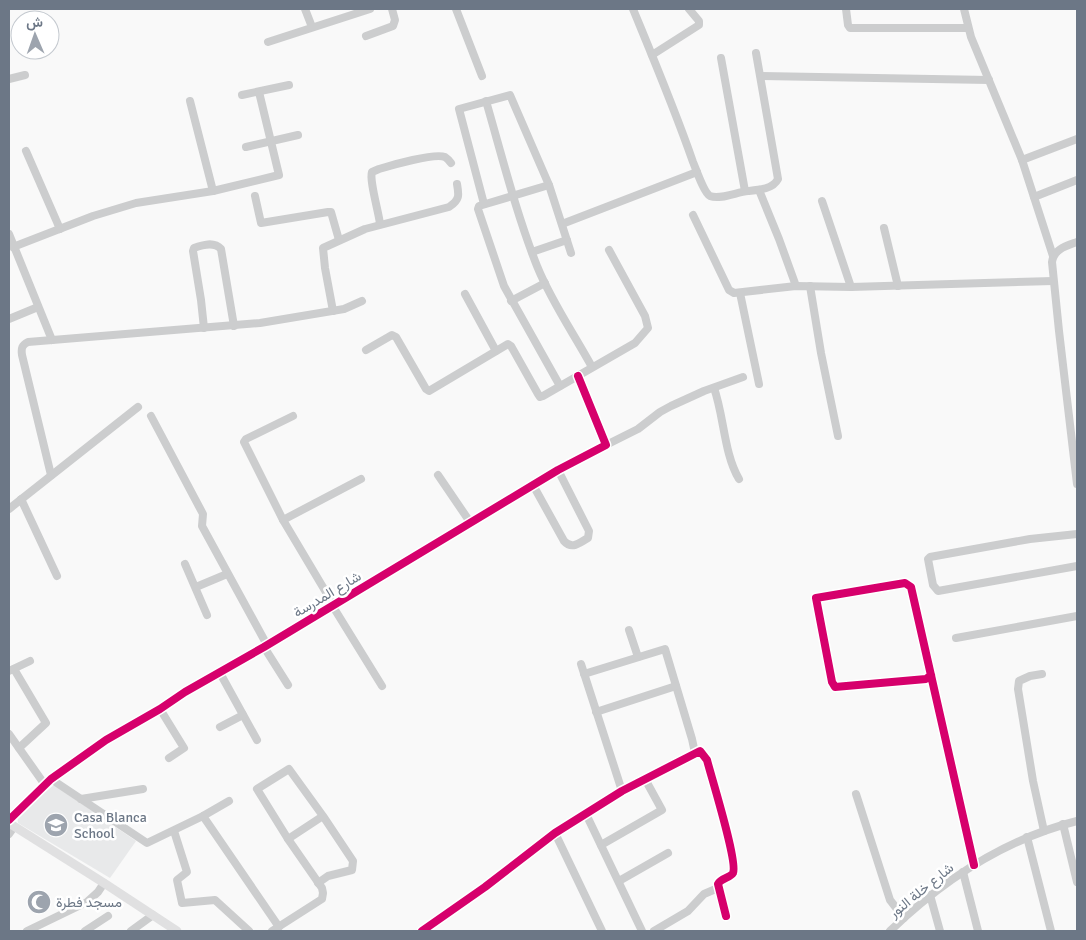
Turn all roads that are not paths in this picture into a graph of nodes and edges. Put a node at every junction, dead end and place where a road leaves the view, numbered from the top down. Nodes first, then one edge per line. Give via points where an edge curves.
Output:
1 (306, 9) edge
2 (370, 9) edge
3 (392, 9) edge
4 (456, 9) edge
5 (633, 9) edge
6 (689, 9) edge
7 (846, 9) edge
8 (964, 9) edge
9 (312, 27) junction
10 (968, 28) junction
11 (366, 36) dead end
12 (268, 42) dead end
13 (756, 53) dead end
14 (652, 55) junction
15 (721, 58) dead end
16 (25, 75) dead end
17 (482, 76) dead end
18 (761, 76) junction
19 (9, 79) edge
20 (989, 80) junction
21 (288, 85) dead end
22 (259, 92) junction
23 (242, 95) dead end
24 (190, 101) dead end
25 (486, 101) junction
26 (298, 134) dead end
27 (1077, 139) edge
28 (272, 141) junction
29 (246, 147) dead end
30 (26, 151) dead end
31 (1022, 160) junction
32 (451, 163) dead end
33 (697, 172) junction
34 (1077, 180) edge
35 (457, 184) dead end
36 (549, 185) junction
37 (758, 190) junction
38 (213, 191) junction
39 (744, 191) junction
40 (255, 196) dead end
41 (514, 196) junction
42 (1034, 197) junction
43 (822, 201) dead end
44 (484, 204) junction
45 (692, 215) dead end
46 (380, 224) junction
47 (562, 224) junction
48 (884, 228) dead end
49 (60, 229) junction
50 (9, 234) edge
51 (339, 240) junction
52 (567, 240) junction
53 (1077, 242) edge
54 (13, 247) junction
55 (610, 250) dead end
56 (532, 252) junction
57 (571, 253) dead end
58 (1053, 256) junction
59 (1053, 281) junction
60 (545, 283) junction
61 (796, 286) junction
62 (810, 286) junction
63 (898, 286) junction
64 (851, 287) junction
65 (740, 293) junction
66 (465, 294) dead end
67 (511, 301) junction
68 (362, 302) dead end
69 (38, 307) junction
70 (333, 311) junction
71 (9, 319) edge
72 (234, 326) junction
73 (204, 328) junction
74 (52, 340) junction
75 (366, 350) dead end
76 (496, 351) junction
77 (592, 367) junction
78 (578, 376) junction
79 (743, 377) dead end
80 (759, 384) dead end
81 (560, 386) junction
82 (714, 388) junction
83 (138, 407) dead end
84 (150, 416) dead end
85 (292, 416) dead end
86 (838, 436) dead end
87 (1075, 441) edge
88 (606, 445) junction
89 (558, 470) junction
90 (51, 475) junction
91 (438, 475) dead end
92 (361, 478) dead end
93 (739, 479) dead end
94 (1077, 484) edge
95 (533, 485) junction
96 (21, 500) junction
97 (9, 509) edge
98 (283, 520) junction
99 (470, 522) junction
100 (1077, 534) edge
101 (185, 564) dead end
102 (1077, 566) edge
103 (227, 574) junction
104 (56, 576) dead end
105 (196, 587) junction
106 (332, 605) junction
107 (207, 615) dead end
108 (1077, 616) edge
109 (629, 630) dead end
110 (956, 638) dead end
111 (266, 646) junction
112 (638, 657) junction
113 (30, 661) dead end
114 (581, 664) dead end
115 (12, 670) edge
116 (220, 673) junction
117 (584, 674) junction
118 (1042, 674) dead end
119 (931, 675) junction
120 (288, 686) dead end
121 (382, 686) dead end
122 (676, 686) junction
123 (160, 708) junction
124 (596, 712) junction
125 (243, 715) junction
126 (220, 727) dead end
127 (9, 734) edge
128 (257, 740) dead end
129 (19, 748) junction
130 (695, 752) junction
131 (169, 758) dead end
132 (645, 779) junction
133 (48, 782) junction
134 (143, 789) dead end
135 (622, 791) junction
136 (856, 794) dead end
137 (81, 799) junction
138 (229, 801) dead end
139 (586, 814) junction
140 (203, 816) junction
141 (323, 816) junction
142 (1077, 821) edge
143 (1063, 824) junction
144 (10, 826) edge
145 (174, 831) junction
146 (1044, 831) junction
147 (555, 833) junction
148 (1027, 838) junction
149 (288, 839) junction
150 (601, 845) junction
151 (668, 853) dead end
152 (974, 865) junction
153 (963, 872) junction
154 (619, 881) junction
155 (104, 882) junction
156 (318, 882) junction
157 (1077, 882) edge
158 (718, 888) junction
159 (930, 895) junction
160 (153, 915) junction
161 (108, 916) dead end
162 (726, 916) dead end
163 (904, 918) junction
164 (276, 929) edge
165 (27, 931) edge
166 (85, 931) edge
167 (131, 931) edge
168 (178, 931) edge
169 (248, 931) edge
170 (422, 931) edge
171 (602, 931) edge
172 (642, 931) edge
173 (654, 931) edge
174 (890, 931) edge
175 (940, 931) edge
176 (978, 931) edge
177 (1051, 931) edge

1 - 9 street
2 - 9 street
3 - 11 street via 393,26
4 - 17 street
5 - 14 street
6 - 14 street via 699,25
7 - 10 street via 850,28
8 - 10 street
9 - 12 street
10 - 20 street
13 - 18 street
14 - 33 street
15 - 39 street
16 - 19 street
18 - 20 street
18 - 37 street via 778,179 772,186
20 - 31 street
21 - 22 street
22 - 23 street
22 - 28 street
24 - 38 street
25 - 36 street via 506,95 512,97
25 - 41 street
25 - 44 street via 462,107 459,112
26 - 28 street
27 - 31 street
28 - 29 street
28 - 38 street via 279,175
30 - 49 street
31 - 42 street
32 - 46 street via 448,158 429,157 372,172 370,178
33 - 39 street via 710,196
33 - 47 street
34 - 42 street
35 - 46 street via 460,196 449,207
36 - 41 street
36 - 47 street
37 - 39 street
37 - 61 street
38 - 49 street via 136,203
40 - 51 street via 262,223 331,212
41 - 44 street
41 - 56 street
42 - 58 street
43 - 64 street
44 - 67 street via 479,206 479,212
45 - 65 street via 729,290
46 - 51 street
47 - 52 street
48 - 63 street
49 - 54 street
50 - 54 street
51 - 70 street via 323,248
52 - 56 street
52 - 57 street
53 - 58 street
54 - 69 street
55 - 77 street via 645,316 648,328 635,343
56 - 60 street
58 - 59 street
59 - 63 street
59 - 87 street
60 - 67 street
60 - 77 street
61 - 62 street
61 - 65 street
62 - 64 street
62 - 86 street
63 - 64 street
65 - 80 street
66 - 76 street
67 - 81 street
68 - 70 street
69 - 71 street
69 - 74 street
70 - 72 street
72 - 73 street
72 - 73 street via 220,248 208,244 193,251
73 - 74 street
74 - 90 street via 28,342 22,351
75 - 76 street via 392,335 396,337 429,391
76 - 81 street via 512,346 540,396
77 - 78 street
78 - 81 street
78 - 88 street
79 - 82 street, شارع المدرسة
82 - 88 street, شارع المدرسة via 671,406
82 - 93 street via 733,468
83 - 90 street
84 - 103 street via 203,514 202,526
85 - 98 street via 244,442
87 - 94 street
88 - 89 street, شارع المدرسة
89 - 95 street, شارع المدرسة
89 - 95 street via 589,531 588,538 568,546
90 - 96 street
91 - 99 street
92 - 98 street
95 - 99 street, شارع المدرسة
96 - 97 street
96 - 104 street
98 - 106 street
99 - 106 street, شارع المدرسة
100 - 102 street via 928,559 933,585 938,591
101 - 105 street
103 - 105 street
103 - 111 street
105 - 107 street
106 - 111 street, شارع المدرسة
106 - 121 street
108 - 110 street
109 - 112 street
111 - 116 street, شارع المدرسة
111 - 120 street
112 - 117 street
112 - 122 street via 665,649
113 - 115 street
114 - 117 street
115 - 129 street via 46,723
116 - 123 street, شارع المدرسة
116 - 125 street
117 - 124 street
118 - 146 street via 1022,678 1018,689
119 - 119 street via 926,679 835,687 816,598 905,583 909,585
119 - 152 street
122 - 124 street
122 - 130 street
123 - 131 street via 184,748
123 - 133 street, شارع المدرسة via 106,740
124 - 135 street
125 - 126 street
125 - 128 street
127 - 129 street
129 - 133 street
130 - 132 street
130 - 158 street via 702,752 707,760 731,854 732,875 720,880
132 - 135 street
132 - 150 street via 662,810
133 - 137 street
133 - 144 street, شارع المدرسة
134 - 137 street
135 - 139 street
136 - 163 street via 890,900
137 - 145 street via 147,844
138 - 140 street
139 - 147 street
139 - 150 street
140 - 145 street
140 - 164 street
141 - 149 street
141 - 149 street via 289,769 257,789
141 - 156 street via 353,865 352,870
142 - 143 street, شارع خلة النور
143 - 146 street, شارع خلة النور
143 - 157 street
144 - 155 main road
145 - 169 street via 187,872 177,880 182,902 215,900
146 - 148 street, شارع خلة النور
147 - 170 street
147 - 171 street
148 - 152 street, شارع خلة النور
148 - 177 street
149 - 156 street
150 - 154 street
151 - 154 street
152 - 153 street, شارع خلة النور
153 - 159 street, شارع خلة النور
153 - 176 street
154 - 172 street
155 - 160 main road
155 - 165 street via 87,902
156 - 164 street via 322,888 322,899
158 - 162 street
158 - 173 street via 704,894 688,911
159 - 163 street, شارع خلة النور
159 - 175 street
160 - 167 street
160 - 168 main road
161 - 166 street
163 - 174 street, شارع خلة النور

